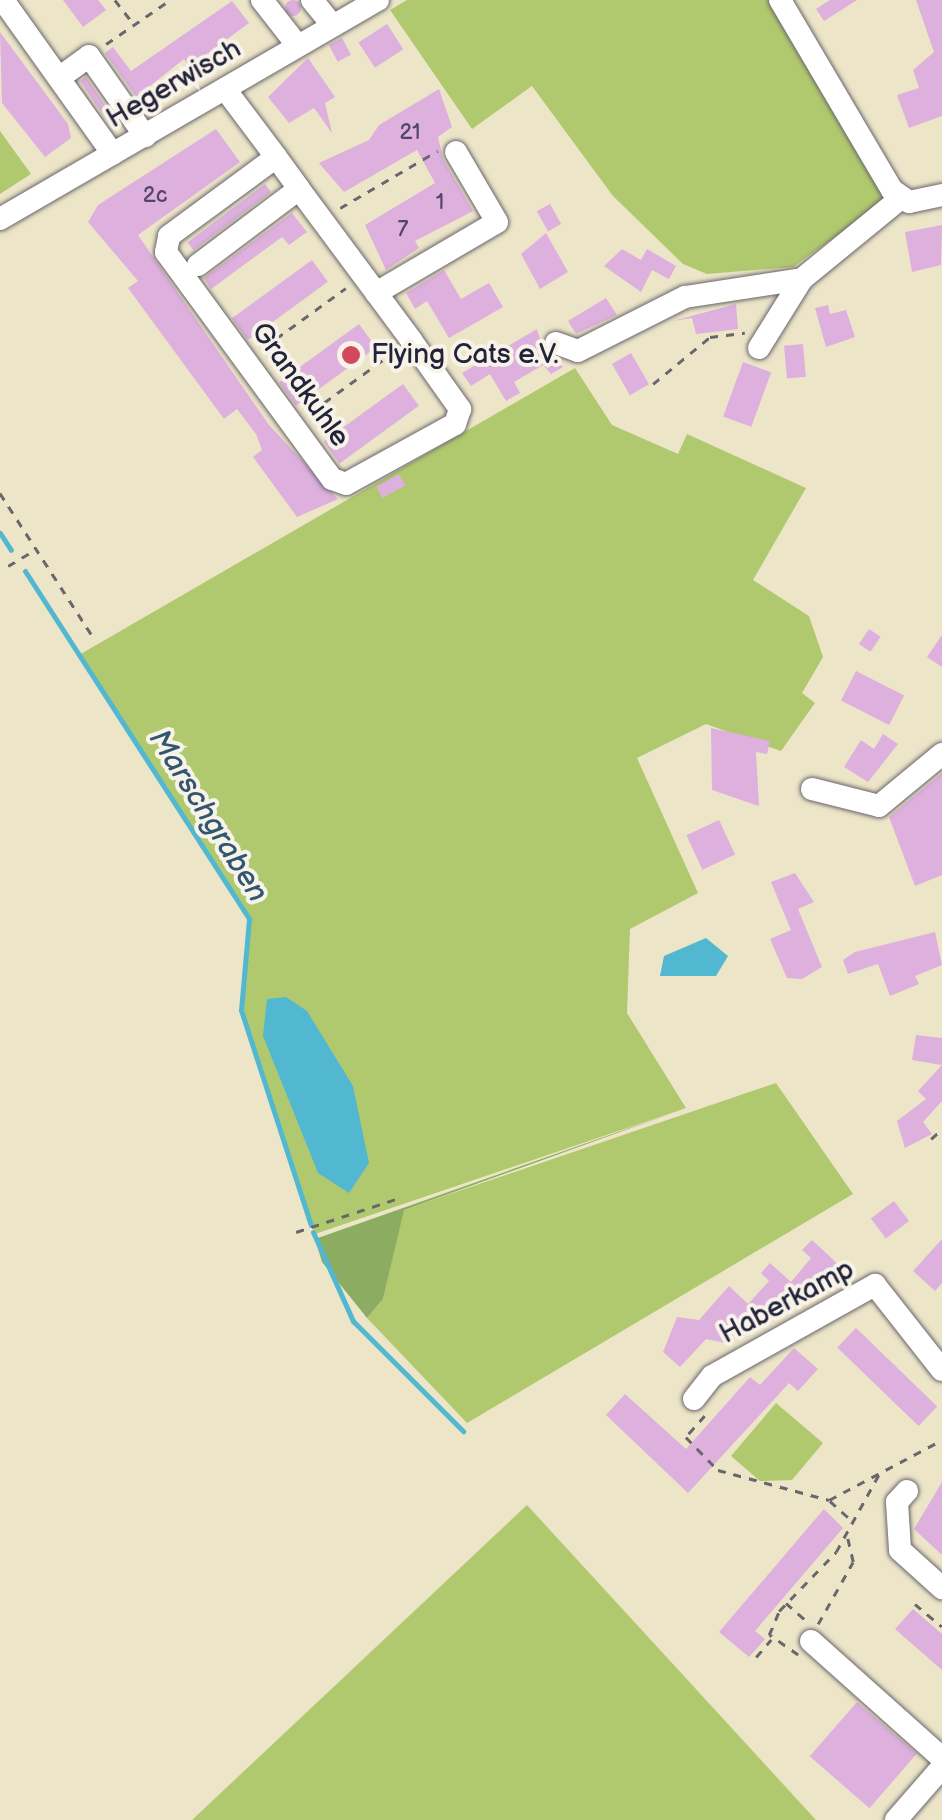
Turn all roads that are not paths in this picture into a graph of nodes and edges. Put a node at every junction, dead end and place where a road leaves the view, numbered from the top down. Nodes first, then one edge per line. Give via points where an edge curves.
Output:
1 (4, 0) edge
2 (262, 0) edge
3 (312, 0) edge
4 (378, 0) edge
5 (780, 0) edge
6 (333, 26) junction
7 (298, 46) junction
8 (59, 78) junction
9 (225, 89) junction
10 (145, 136) junction
11 (456, 152) road end
12 (113, 154) junction
13 (276, 157) junction
14 (300, 189) junction
15 (942, 195) edge
16 (900, 198) junction
17 (0, 218) edge
18 (198, 265) dead end
19 (802, 279) junction
20 (370, 284) junction
21 (765, 339) road end
22 (556, 343) dead end
23 (942, 754) edge
24 (812, 789) dead end
25 (942, 1370) edge
26 (694, 1399) road end
27 (907, 1491) dead end
28 (942, 1588) edge
29 (811, 1641) road end
30 (942, 1758) edge
31 (942, 1767) edge
32 (896, 1820) edge

1 - 8 street
2 - 7 street
3 - 6 street
4 - 6 street, Hegerwisch
5 - 16 street
6 - 7 street, Hegerwisch
7 - 9 street, Hegerwisch
8 - 10 street via 89,56
8 - 12 street
9 - 10 street, Hegerwisch
9 - 13 street, Grandkuhle
10 - 12 street, Hegerwisch
11 - 20 street via 496,222
12 - 17 street, Hegerwisch
13 - 14 street, Grandkuhle
13 - 20 street, Grandkuhle via 165,248 340,485 450,427 460,409
14 - 18 street
14 - 20 street, Grandkuhle
15 - 16 street
16 - 19 street
19 - 21 street
19 - 22 street via 685,297 578,352
23 - 24 street via 879,806
25 - 26 street, Haberkamp via 875,1284 712,1376
27 - 28 street via 897,1502 900,1550
29 - 30 street
31 - 32 street

